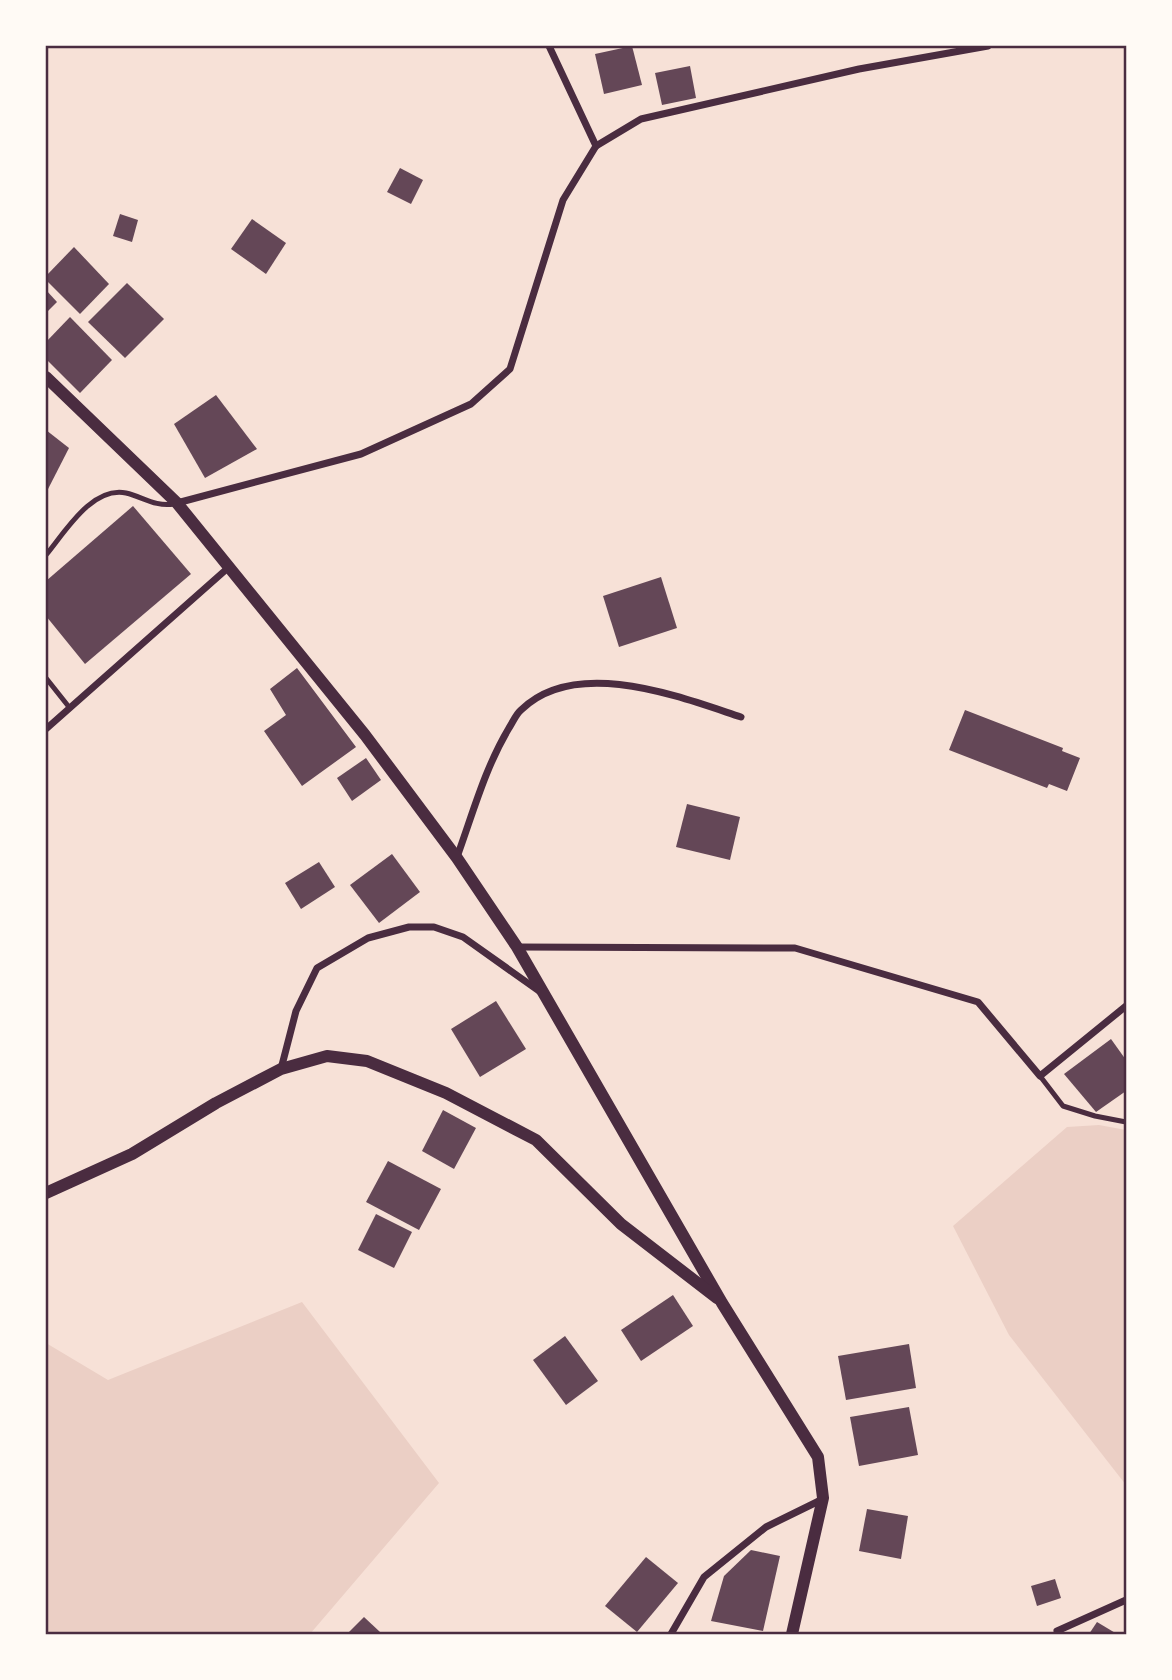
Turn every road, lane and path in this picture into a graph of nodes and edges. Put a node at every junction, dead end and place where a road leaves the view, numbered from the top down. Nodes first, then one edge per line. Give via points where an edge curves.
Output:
1 (549, 46) edge
2 (988, 46) edge
3 (596, 146) junction
4 (46, 377) edge
5 (177, 503) junction
6 (46, 555) edge
7 (229, 567) junction
8 (46, 678) edge
9 (69, 707) junction
10 (741, 717) dead end
11 (46, 729) edge
12 (457, 858) junction
13 (517, 947) junction
14 (545, 996) junction
15 (1126, 1006) edge
16 (281, 1069) junction
17 (1040, 1076) junction
18 (1126, 1122) edge
19 (46, 1193) edge
20 (722, 1303) junction
21 (823, 1498) junction
22 (1126, 1600) edge
23 (1057, 1632) dead end
24 (671, 1634) edge
25 (792, 1634) edge

1 - 3 street
2 - 3 street via 859,69 641,120
3 - 5 street via 563,200 510,369 471,404 361,454
4 - 5 street
5 - 6 lane via 162,505 128,494 107,494 90,503
5 - 7 street
7 - 9 street
7 - 12 street
8 - 9 lane
9 - 11 street
10 - 12 street via 660,690 611,683 573,685 544,695 520,710 494,753
12 - 13 street
13 - 14 street
13 - 17 street via 795,948 978,1002
14 - 16 street via 463,937 434,927 409,927 368,938 317,968 296,1011
14 - 20 street
15 - 17 street
16 - 19 street via 132,1154
16 - 20 street via 327,1056 367,1061 446,1093 536,1140 621,1224
17 - 18 lane via 1063,1106
20 - 21 street via 818,1457
21 - 24 street via 766,1527 704,1577
21 - 25 street
22 - 23 street

